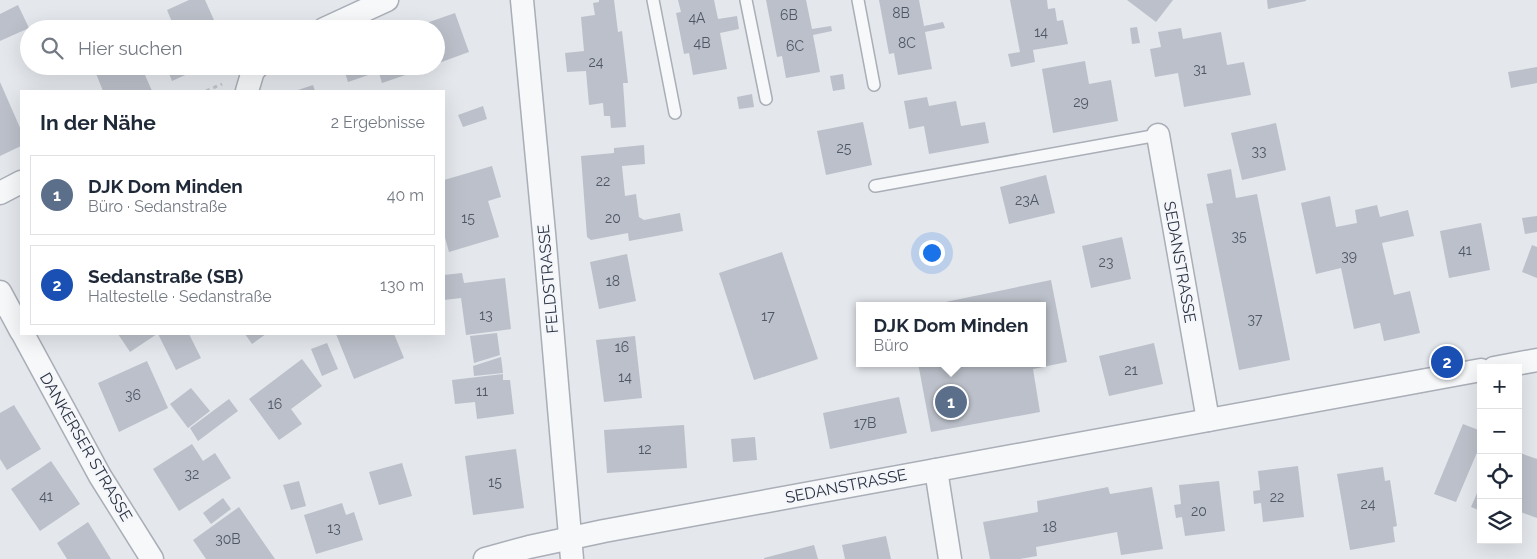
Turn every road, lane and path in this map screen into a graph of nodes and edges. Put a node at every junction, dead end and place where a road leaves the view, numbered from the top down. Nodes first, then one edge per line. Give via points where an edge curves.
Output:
1 (387, 0) edge
2 (522, 0) edge
3 (653, 0) edge
4 (746, 0) edge
5 (858, 0) edge
6 (344, 20) edge
7 (252, 75) edge
8 (874, 85) dead end
9 (247, 90) edge
10 (766, 99) dead end
11 (675, 113) dead end
12 (1158, 135) joint
13 (20, 183) edge
14 (875, 186) dead end
15 (0, 193) edge
16 (0, 292) edge
17 (20, 328) edge
18 (24, 335) edge
19 (1537, 360) edge
20 (1516, 364) edge
21 (1477, 371) edge
22 (1208, 420) junction
23 (936, 470) junction
24 (571, 548) edge
25 (152, 559) edge
26 (485, 559) edge
27 (950, 559) edge

1 - 6 street
2 - 24 street, FELDSTRASSE
3 - 11 lane
4 - 10 lane
5 - 8 lane
7 - 9 street
12 - 14 lane
12 - 22 street, SEDANSTRASSE
13 - 15 street
16 - 17 street, DANKERSER STRASSE
18 - 25 street, DANKERSER STRASSE via 100,476
19 - 20 street
21 - 22 street, SEDANSTRASSE
22 - 23 street, SEDANSTRASSE
23 - 24 street, SEDANSTRASSE
23 - 27 street
24 - 26 street, SEDANSTRASSE via 529,546

